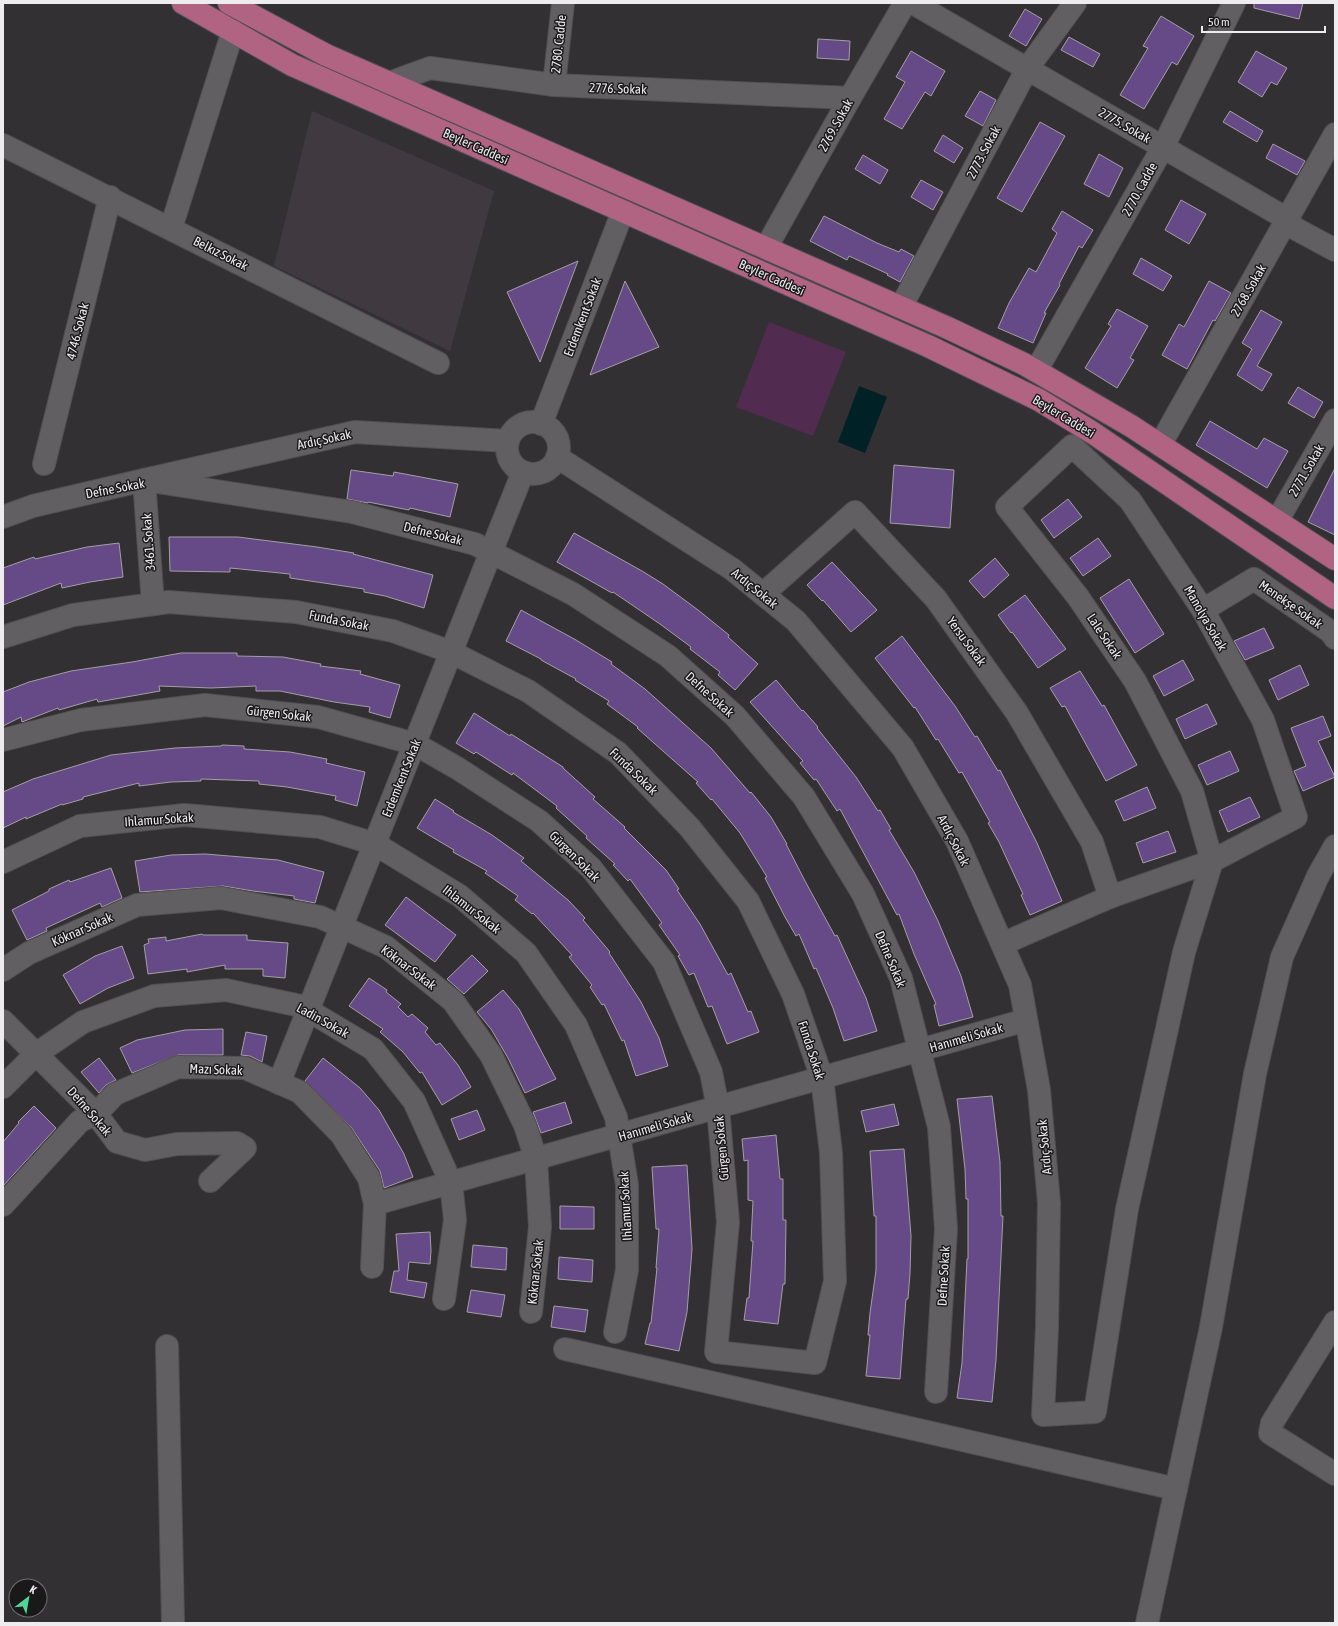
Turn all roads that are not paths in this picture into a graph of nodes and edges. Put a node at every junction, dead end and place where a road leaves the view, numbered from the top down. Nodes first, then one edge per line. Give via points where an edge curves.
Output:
1 (183, 3) edge
2 (229, 3) edge
3 (563, 3) edge
4 (905, 3) edge
5 (913, 3) edge
6 (1075, 3) edge
7 (1234, 3) edge
8 (233, 31) junction
9 (1027, 69) junction
10 (389, 83) junction
11 (554, 85) junction
12 (850, 98) junction
13 (1335, 134) edge
14 (3, 145) edge
15 (1163, 147) junction
16 (631, 189) junction
17 (110, 197) junction
18 (623, 211) junction
19 (1287, 221) junction
20 (171, 228) junction
21 (766, 248) junction
22 (1335, 250) edge
23 (756, 270) junction
24 (901, 307) junction
25 (438, 363) dead end
26 (1036, 371) junction
27 (1335, 420) edge
28 (541, 424) junction
29 (508, 441) junction
30 (1160, 445) junction
31 (1072, 446) joint
32 (557, 457) junction
33 (44, 464) dead end
34 (524, 472) junction
35 (144, 480) junction
36 (3, 517) edge
37 (1277, 521) junction
38 (492, 552) junction
39 (1335, 559) edge
40 (763, 594) junction
41 (1335, 598) edge
42 (153, 604) junction
43 (1204, 610) junction
44 (3, 637) edge
45 (1335, 638) edge
46 (451, 652) junction
47 (3, 740) edge
48 (415, 744) junction
49 (375, 844) junction
50 (1335, 846) edge
51 (1212, 861) junction
52 (3, 862) edge
53 (1110, 897) junction
54 (342, 927) junction
55 (1002, 944) junction
56 (3, 970) edge
57 (308, 1010) junction
58 (1026, 1020) junction
59 (3, 1021) edge
60 (920, 1050) junction
61 (36, 1054) junction
62 (822, 1078) junction
63 (279, 1083) junction
64 (3, 1088) edge
65 (718, 1108) junction
66 (96, 1114) junction
67 (618, 1136) junction
68 (536, 1159) junction
69 (210, 1181) dead end
70 (451, 1183) junction
71 (375, 1204) junction
72 (3, 1205) edge
73 (372, 1267) dead end
74 (444, 1299) dead end
75 (531, 1312) dead end
76 (1335, 1322) edge
77 (615, 1332) dead end
78 (166, 1346) dead end
79 (565, 1349) dead end
80 (815, 1363) joint
81 (936, 1392) dead end
82 (1335, 1474) edge
83 (1176, 1489) junction
84 (173, 1623) edge
85 (1146, 1623) edge

1 - 8 main road, Beyler Caddesi
2 - 10 main road, Beyler Caddesi via 326,55
3 - 11 street, 2780. Cadde
4 - 12 street, 2769. Sokak
5 - 9 street, 2775. Sokak
6 - 9 street, 2773. Sokak
7 - 15 street, 2770. Cadde
8 - 18 main road, Beyler Caddesi via 292,65
8 - 20 street
9 - 15 street, 2775. Sokak
9 - 24 street, 2773. Sokak
10 - 11 street, 2776. Sokak via 430,68
10 - 16 main road, Beyler Caddesi
11 - 12 street, 2776. Sokak
12 - 21 street, 2769. Sokak
13 - 19 street, 2768. Sokak
14 - 17 street, Belkız Sokak
15 - 19 street, 2775. Sokak
15 - 26 street, 2770. Cadde
16 - 18 main road
16 - 21 main road, Beyler Caddesi
17 - 20 street, Belkız Sokak
17 - 33 street, 4746. Sokak
18 - 23 main road, Beyler Caddesi
18 - 28 street, Erdemkent Sokak
19 - 22 street, 2775. Sokak via 1296,229
19 - 30 street, 2768. Sokak
20 - 25 street, Belkız Sokak
21 - 23 main road
21 - 24 main road, Beyler Caddesi
23 - 41 main road, Beyler Caddesi via 928,346 1039,400 1093,433
24 - 26 main road, Beyler Caddesi
26 - 30 main road, Beyler Caddesi
27 - 37 street, 2771. Sokak
28 - 29 street via 525,424 514,430
28 - 32 street via 549,427 558,441
29 - 34 street via 508,456 517,469
29 - 35 street, Ardıç Sokak via 355,432
30 - 37 main road, Beyler Caddesi
31 - 43 street, Manolya Sokak via 1130,500
31 - 51 street, Lale Sokak via 1007,507 1078,597 1135,681 1192,791
32 - 34 street via 550,467 540,473
32 - 40 street, Ardıç Sokak via 732,569
34 - 38 street, Erdemkent Sokak
35 - 36 street, Defne Sokak via 33,506
35 - 38 street, Defne Sokak via 352,512 475,544
35 - 42 street, 3461. Sokak
37 - 39 main road, Beyler Caddesi
38 - 46 street, Erdemkent Sokak
38 - 60 street, Defne Sokak via 573,594 668,656 735,716 804,797 863,894 901,978
40 - 53 street, Yersu Sokak via 855,512 936,599 1017,712 1092,842
40 - 55 street, Ardıç Sokak via 796,621 903,748 957,841
42 - 44 street, Funda Sokak via 73,615
42 - 46 street, Funda Sokak via 169,602 296,612 393,631
43 - 45 street, Menekşe Sokak via 1254,579 1331,632
43 - 51 street, Manolya Sokak via 1262,720 1296,817
46 - 48 street, Erdemkent Sokak
46 - 62 street, Funda Sokak via 528,691 618,753 690,828 748,901 793,994
47 - 48 street, Gürgen Sokak via 81,720 205,705 318,717
48 - 49 street, Erdemkent Sokak
48 - 65 street, Gürgen Sokak via 539,821 591,868 664,962 711,1072
49 - 52 street, Ihlamur Sokak via 320,827 186,815 80,826
49 - 54 street, Erdemkent Sokak
49 - 67 street, Ihlamur Sokak via 460,896 526,953 576,1025 616,1117
50 - 83 street via 1318,876 1282,957 1255,1074 1211,1327
51 - 53 street
51 - 58 street, Ardıç Sokak via 1184,952 1128,1209 1095,1412 1043,1415 1049,1202 1039,1090
53 - 55 street
54 - 56 street, Köknar Sokak via 320,917 221,898 137,905 30,953
54 - 57 street, Erdemkent Sokak
54 - 68 street, Köknar Sokak via 386,947 452,1001 490,1055 525,1125
55 - 58 street, Ardıç Sokak via 1020,986
57 - 61 street, Ladin Sokak via 301,1006 226,990 154,996 83,1022
57 - 63 street, Erdemkent Sokak
57 - 70 street, Ladin Sokak via 373,1048 414,1101
58 - 60 street, Hanımeli Sokak
59 - 61 street, Defne Sokak
60 - 62 street, Hanımeli Sokak
60 - 81 street, Defne Sokak via 939,1127 946,1230
61 - 64 street, Ladin Sokak
61 - 66 street, Defne Sokak
62 - 65 street, Hanımeli Sokak
62 - 80 street, Funda Sokak via 831,1153 835,1280
63 - 66 street, Mazı Sokak via 245,1068 178,1067 115,1094
63 - 71 street, Mazı Sokak via 300,1092 341,1134 369,1178
65 - 67 street, Hanımeli Sokak
65 - 80 street, Gürgen Sokak via 728,1222 716,1352
66 - 69 street, Defne Sokak via 117,1142 145,1150 177,1144 237,1143 245,1148
66 - 72 street, Mazı Sokak via 80,1121
67 - 68 street, Hanımeli Sokak
67 - 77 street, Ihlamur Sokak via 627,1185 627,1270
68 - 70 street, Hanımeli Sokak
68 - 75 street, Köknar Sokak via 540,1227
70 - 71 street, Hanımeli Sokak
70 - 74 street, Ladin Sokak via 455,1220
71 - 73 street, Mazı Sokak
76 - 82 street via 1272,1423 1270,1433
78 - 84 street
79 - 83 street
83 - 85 street

